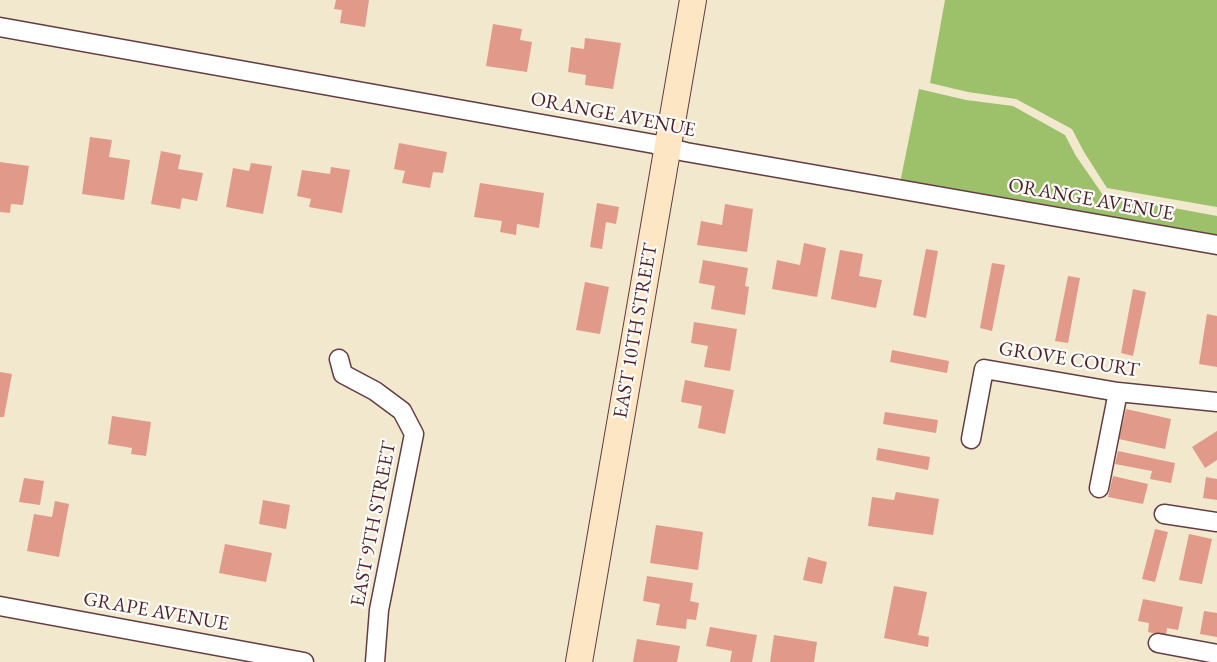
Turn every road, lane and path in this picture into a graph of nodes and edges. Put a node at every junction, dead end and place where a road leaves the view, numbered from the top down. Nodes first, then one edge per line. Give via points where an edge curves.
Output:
1 (693, 0) edge
2 (0, 27) edge
3 (668, 147) junction
4 (1217, 245) edge
5 (339, 359) dead end
6 (1118, 392) junction
7 (1217, 402) edge
8 (971, 439) dead end
9 (1099, 488) dead end
10 (1164, 514) dead end
11 (1217, 522) edge
12 (0, 606) edge
13 (1158, 643) dead end
14 (1217, 654) edge
15 (304, 662) edge
16 (375, 662) edge
17 (579, 662) edge

1 - 3 street, EAST 10TH STREET
2 - 3 street, ORANGE AVENUE
3 - 4 street, ORANGE AVENUE
3 - 17 street, EAST 10TH STREET
5 - 16 street, EAST 9TH STREET via 344,374 402,411 414,434 379,610
6 - 7 street, GROVE COURT
6 - 8 street, GROVE COURT via 984,369
6 - 9 street
10 - 11 street
12 - 15 street, GRAPE AVENUE
13 - 14 street

